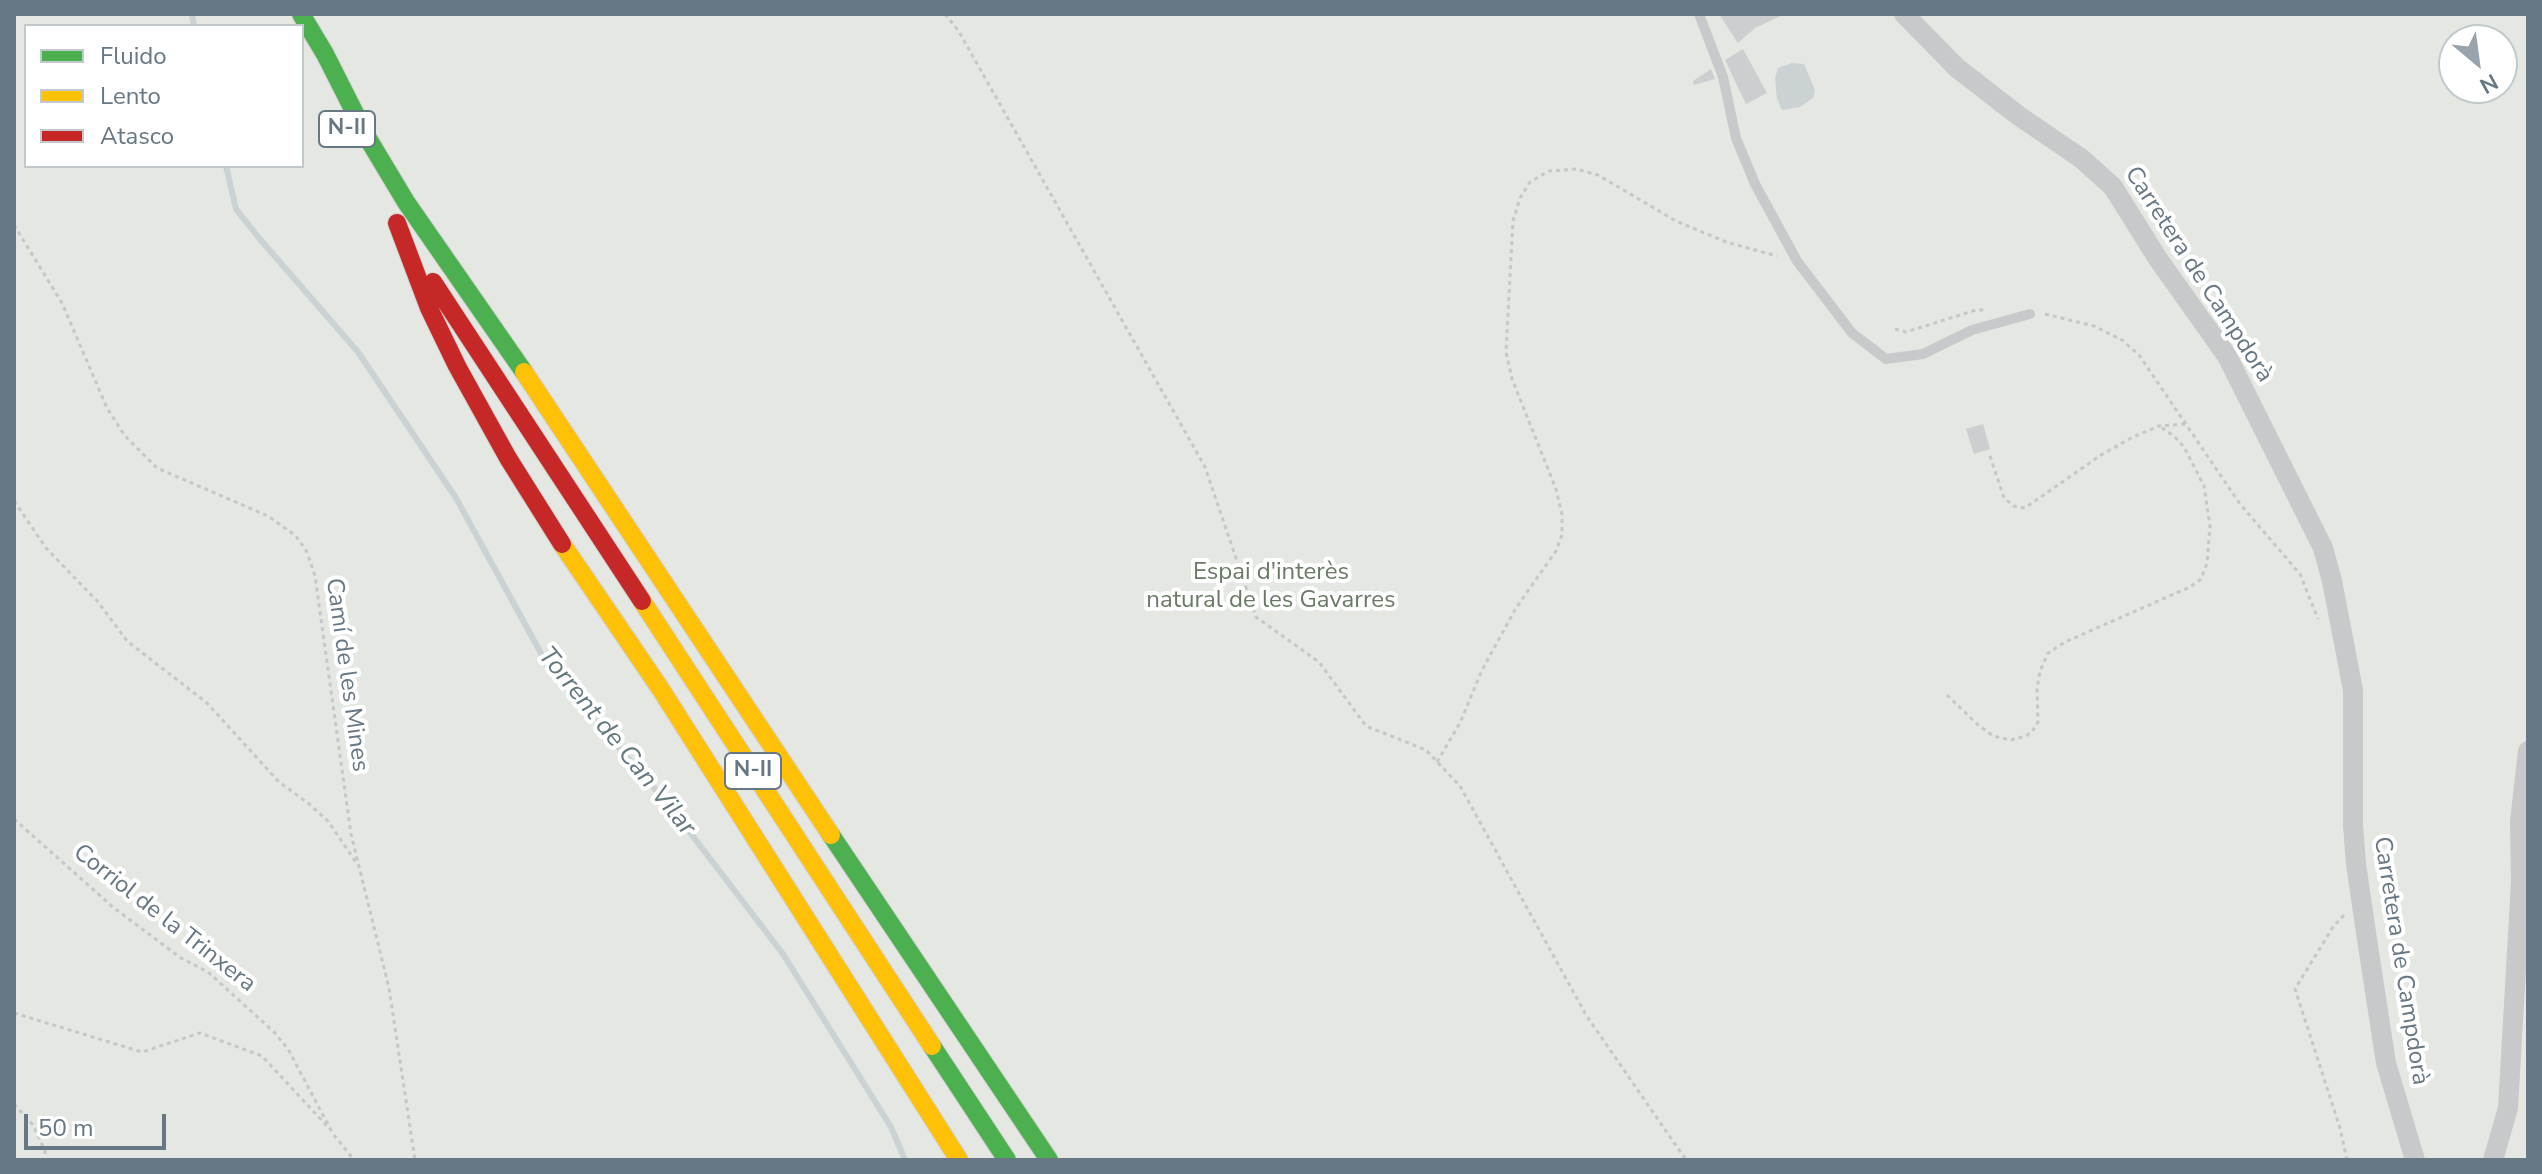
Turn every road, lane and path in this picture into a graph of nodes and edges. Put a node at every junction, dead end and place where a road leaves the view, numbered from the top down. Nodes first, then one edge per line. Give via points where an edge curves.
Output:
1 (945, 14) edge
2 (1699, 14) edge
3 (1904, 14) edge
4 (304, 24) edge
5 (304, 36) edge
6 (397, 223) junction
7 (14, 225) edge
8 (1797, 261) junction
9 (2030, 314) joint
10 (2186, 424) junction
11 (2159, 426) junction
12 (1990, 456) dead end
13 (14, 501) edge
14 (2320, 626) dead end
15 (1947, 695) dead end
16 (2528, 751) edge
17 (1437, 762) junction
18 (14, 819) edge
19 (359, 866) junction
20 (2361, 896) junction
21 (14, 1013) edge
22 (14, 1104) edge
23 (333, 1134) junction
24 (45, 1160) edge
25 (354, 1160) edge
26 (415, 1160) edge
27 (959, 1160) edge
28 (1007, 1160) edge
29 (1049, 1160) edge
30 (1686, 1160) edge
31 (2347, 1160) edge
32 (2415, 1160) edge
33 (2493, 1160) edge

1 - 17 path via 1205,467 1256,617 1319,662 1366,726 1426,750
2 - 8 lane via 1723,77 1744,162
3 - 20 street, Carretera de Campdorà via 1957,68 2113,187 2243,386 2330,569 2353,690 2353,825
4 - 29 highway via 406,202 574,444
5 - 6 highway, N-II
6 - 27 highway via 429,308 514,468
6 - 28 highway, N-II via 497,384
7 - 19 path, Camí de les Mines via 62,303 107,408 125,436 157,468 268,516 296,536 307,552
8 - 9 lane via 1852,333 1886,359 1923,354 1972,330
8 - 17 path via 1713,237 1598,175 1576,169 1549,171 1530,182 1513,221 1506,352 1556,489 1562,535 1495,645
9 - 10 path via 2064,317 2122,340 2155,375
10 - 11 path
10 - 14 path via 2242,507 2300,574
11 - 12 path via 2101,455 2025,508 2002,495
11 - 15 path via 2182,445 2204,486 2209,554 2201,579 2048,653 2037,688 2038,722 2026,736 1993,736
13 - 19 path via 46,548 127,641 207,703 279,782 328,821
16 - 33 street via 2520,821 2508,1108
17 - 30 path via 1460,786 1586,1015
18 - 23 path, Corriol de la Trinxera via 114,908 208,972 274,1032
19 - 26 path, Camí de les Mines via 389,988
20 - 31 path via 2333,927 2295,989
20 - 32 street, Carretera de Campdorà via 2386,1063
21 - 23 path via 142,1052 200,1033 262,1056
22 - 24 path via 33,1125
23 - 25 path

